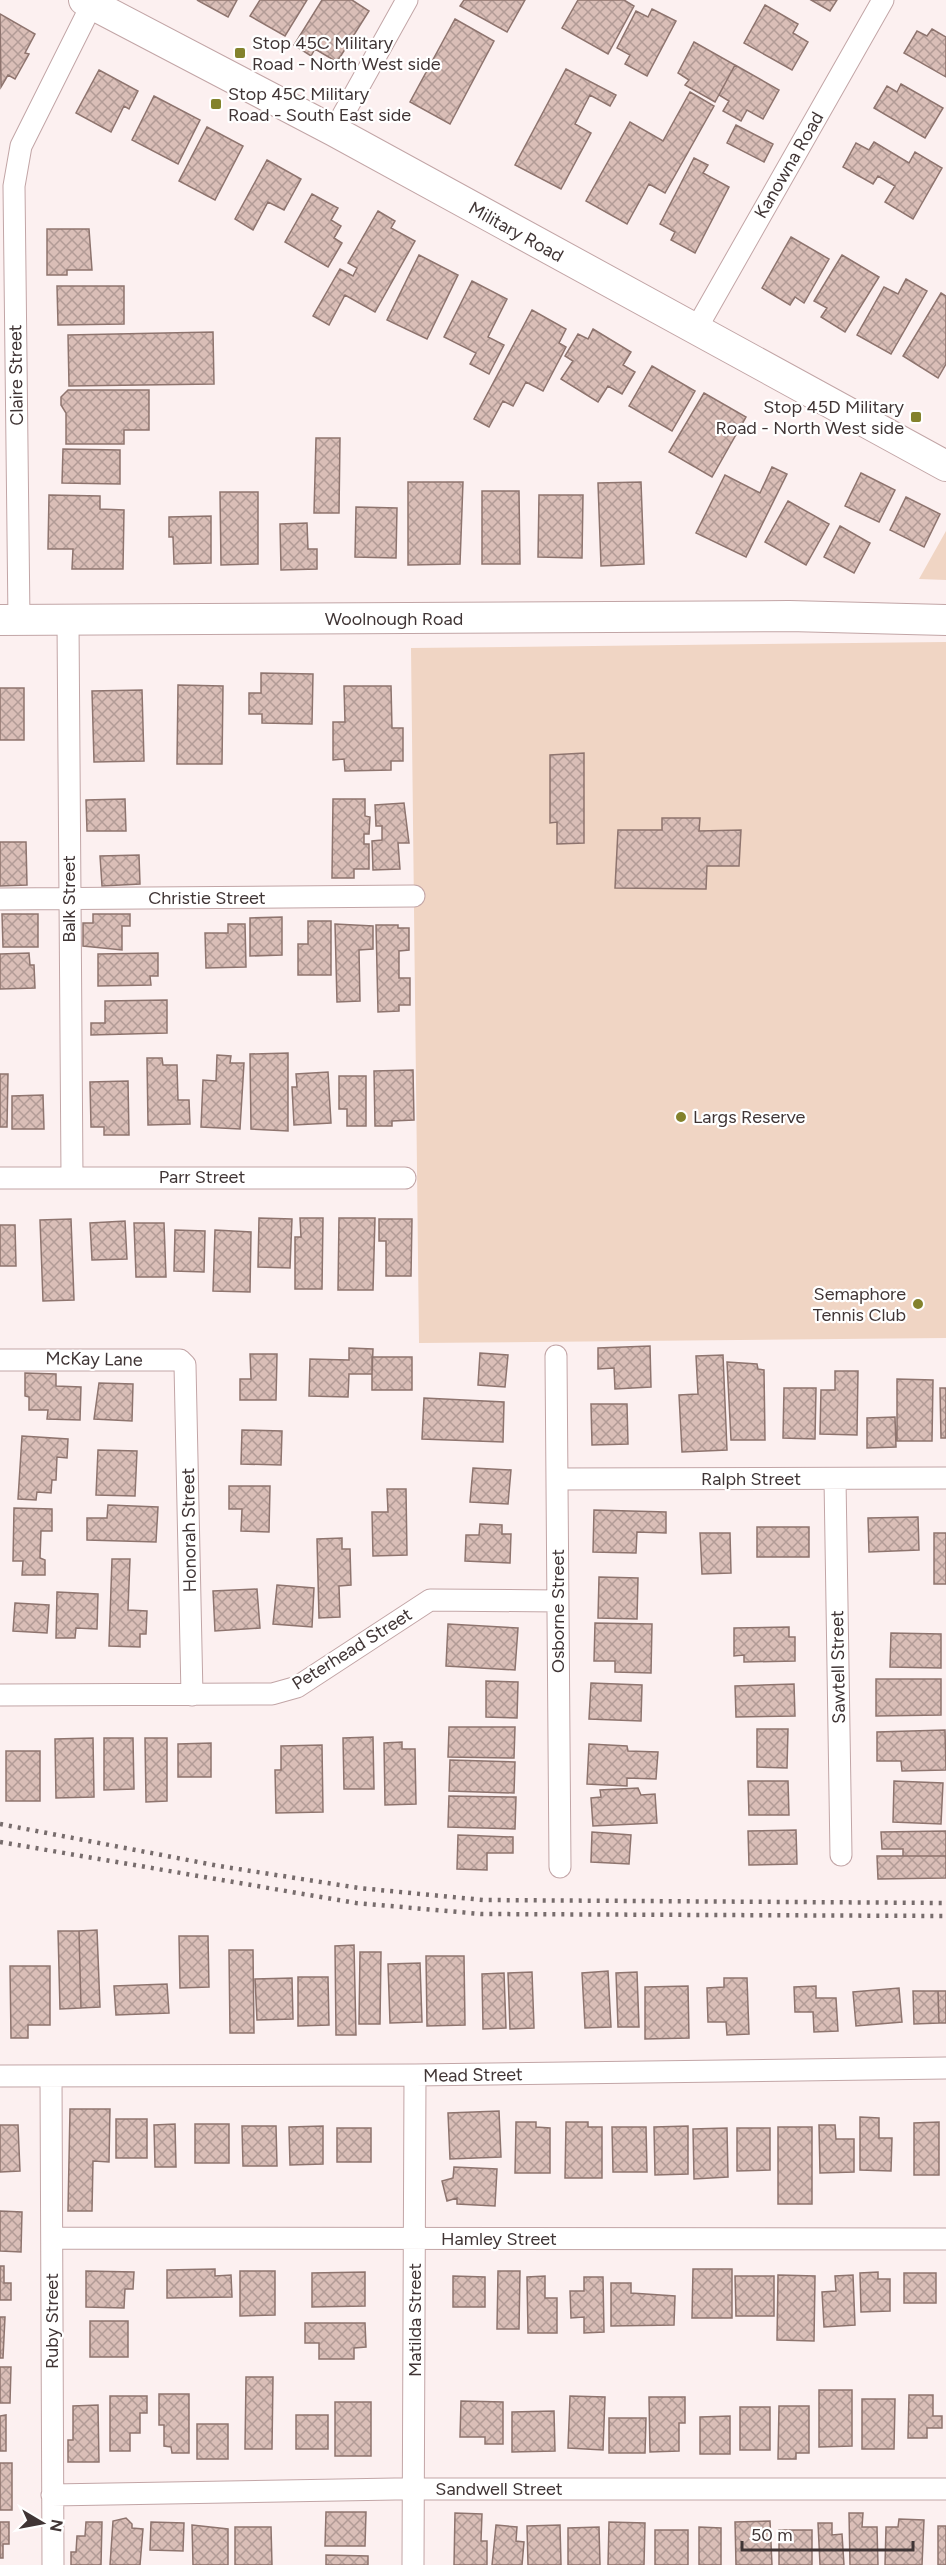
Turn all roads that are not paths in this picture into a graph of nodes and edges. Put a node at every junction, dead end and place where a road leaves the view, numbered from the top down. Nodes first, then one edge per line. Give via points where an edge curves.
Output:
1 (407, 0) edge
2 (883, 0) edge
3 (90, 1) edge
4 (334, 131) junction
5 (695, 331) junction
6 (946, 466) edge
7 (946, 603) edge
8 (789, 616) junction
9 (10, 620) edge
10 (946, 620) edge
11 (68, 621) junction
12 (414, 896) dead end
13 (0, 899) edge
14 (69, 899) junction
15 (72, 1176) junction
16 (0, 1178) edge
17 (405, 1178) dead end
18 (556, 1356) dead end
19 (0, 1360) edge
20 (185, 1365) joint
21 (946, 1478) edge
22 (557, 1479) junction
23 (836, 1479) junction
24 (558, 1601) junction
25 (0, 1695) edge
26 (192, 1695) junction
27 (841, 1855) dead end
28 (560, 1867) dead end
29 (946, 2068) edge
30 (0, 2076) edge
31 (51, 2076) junction
32 (415, 2076) junction
33 (52, 2238) junction
34 (415, 2239) junction
35 (946, 2239) edge
36 (414, 2489) junction
37 (946, 2489) edge
38 (52, 2495) junction
39 (53, 2565) edge
40 (413, 2565) edge

1 - 4 street
2 - 5 street, Kanowna Road
3 - 4 street, Military Road
3 - 9 street, Claire Street via 21,146 14,186
4 - 5 street, Military Road
5 - 6 street, Military Road
7 - 8 street, Woolnough Road
8 - 10 street, Woolnough Road
8 - 11 street, Woolnough Road
9 - 11 street, Woolnough Road
11 - 14 street, Balk Street
12 - 14 street, Christie Street
13 - 14 street, Christie Street
14 - 15 street, Balk Street
15 - 16 street, Parr Street
15 - 17 street, Parr Street
18 - 22 street, Osborne Street
19 - 20 street, McKay Lane via 180,1360
20 - 26 street, Honorah Street
21 - 23 street, Ralph Street
22 - 23 street, Ralph Street
22 - 24 street, Osborne Street
23 - 27 street, Sawtell Street
24 - 26 street, Peterhead Street via 430,1600 297,1687 272,1694
24 - 28 street, Osborne Street
25 - 26 street, Peterhead Street
29 - 32 street, Mead Street
30 - 31 street, Mead Street
31 - 32 street, Mead Street
31 - 33 street, Ruby Street
32 - 34 street, Matilda Street
33 - 34 street, Hamley Street
33 - 38 street, Ruby Street
34 - 35 street, Hamley Street
34 - 36 street, Matilda Street
36 - 37 street, Sandwell Street
36 - 38 street, Sandwell Street
36 - 40 street, Matilda Street
38 - 39 street, Ruby Street

